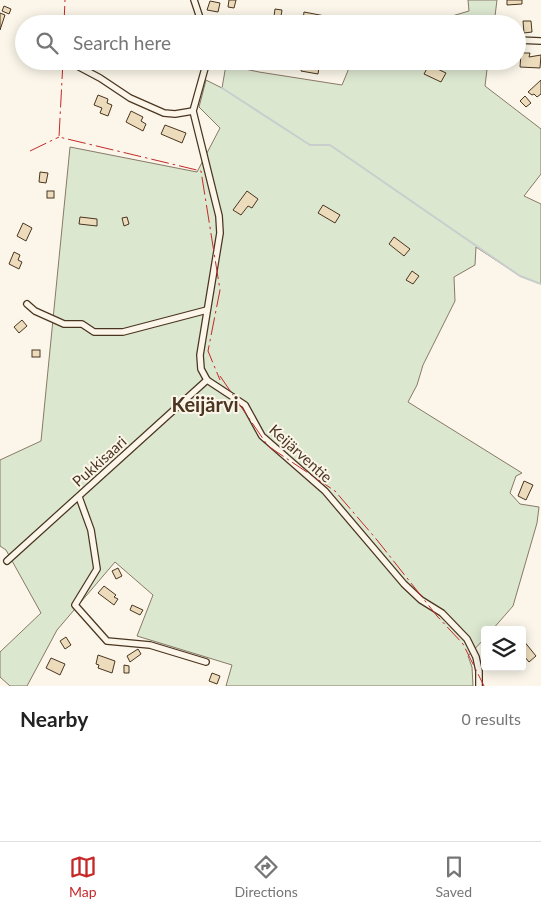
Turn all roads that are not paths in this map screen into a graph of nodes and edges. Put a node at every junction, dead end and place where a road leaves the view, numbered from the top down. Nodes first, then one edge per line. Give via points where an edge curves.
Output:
1 (194, 0) edge
2 (199, 15) edge
3 (526, 40) edge
4 (541, 41) edge
5 (85, 70) edge
6 (205, 70) edge
7 (193, 110) junction
8 (27, 304) dead end
9 (208, 310) junction
10 (207, 380) junction
11 (79, 497) junction
12 (7, 560) dead end
13 (206, 662) dead end
14 (479, 686) edge

1 - 2 street
3 - 4 street
5 - 7 street via 130,98 164,113
6 - 7 street
7 - 9 street via 219,216 220,233
8 - 9 street via 64,324 82,324 94,332 123,332
9 - 10 street via 200,355 201,369
10 - 11 street, Pukkisaari
10 - 14 street, Keijärventie via 245,405 262,436 325,491 421,600 442,613 467,639 480,671
11 - 12 street, Pukkisaari
11 - 13 street via 91,530 97,569 75,605 107,641 150,645

